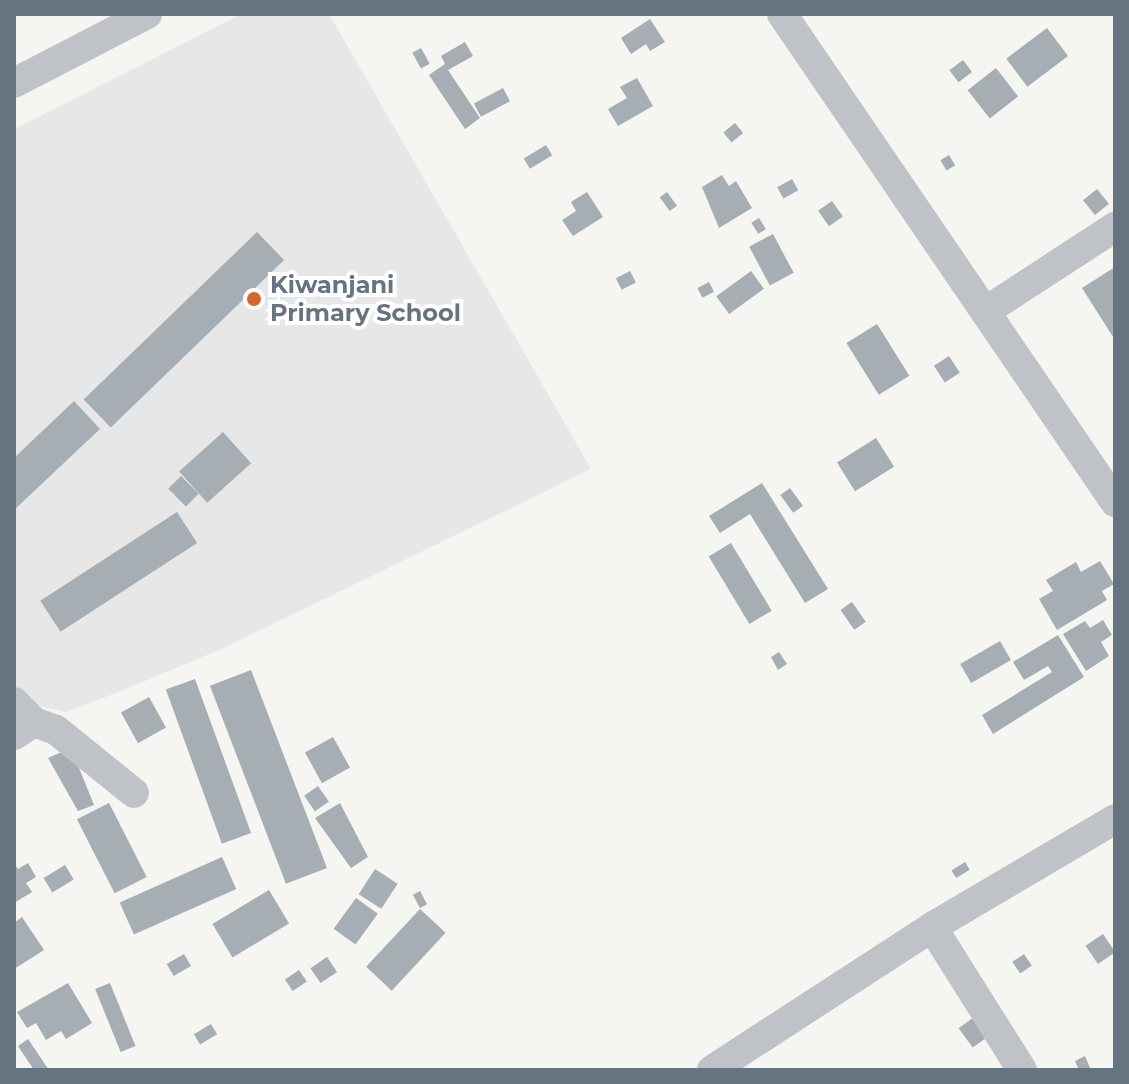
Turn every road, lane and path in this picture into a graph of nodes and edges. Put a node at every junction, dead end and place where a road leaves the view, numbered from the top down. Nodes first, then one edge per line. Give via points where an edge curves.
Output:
1 (782, 14) edge
2 (126, 19) edge
3 (14, 83) edge
4 (1115, 227) edge
5 (986, 311) junction
6 (1115, 502) edge
7 (21, 720) edge
8 (134, 793) dead end
9 (1115, 819) edge
10 (932, 927) junction
11 (712, 1070) edge
12 (1022, 1070) edge

1 - 5 street
2 - 3 street
4 - 5 street
5 - 6 street
7 - 8 street via 56,730
9 - 10 street
10 - 11 street
10 - 12 street

